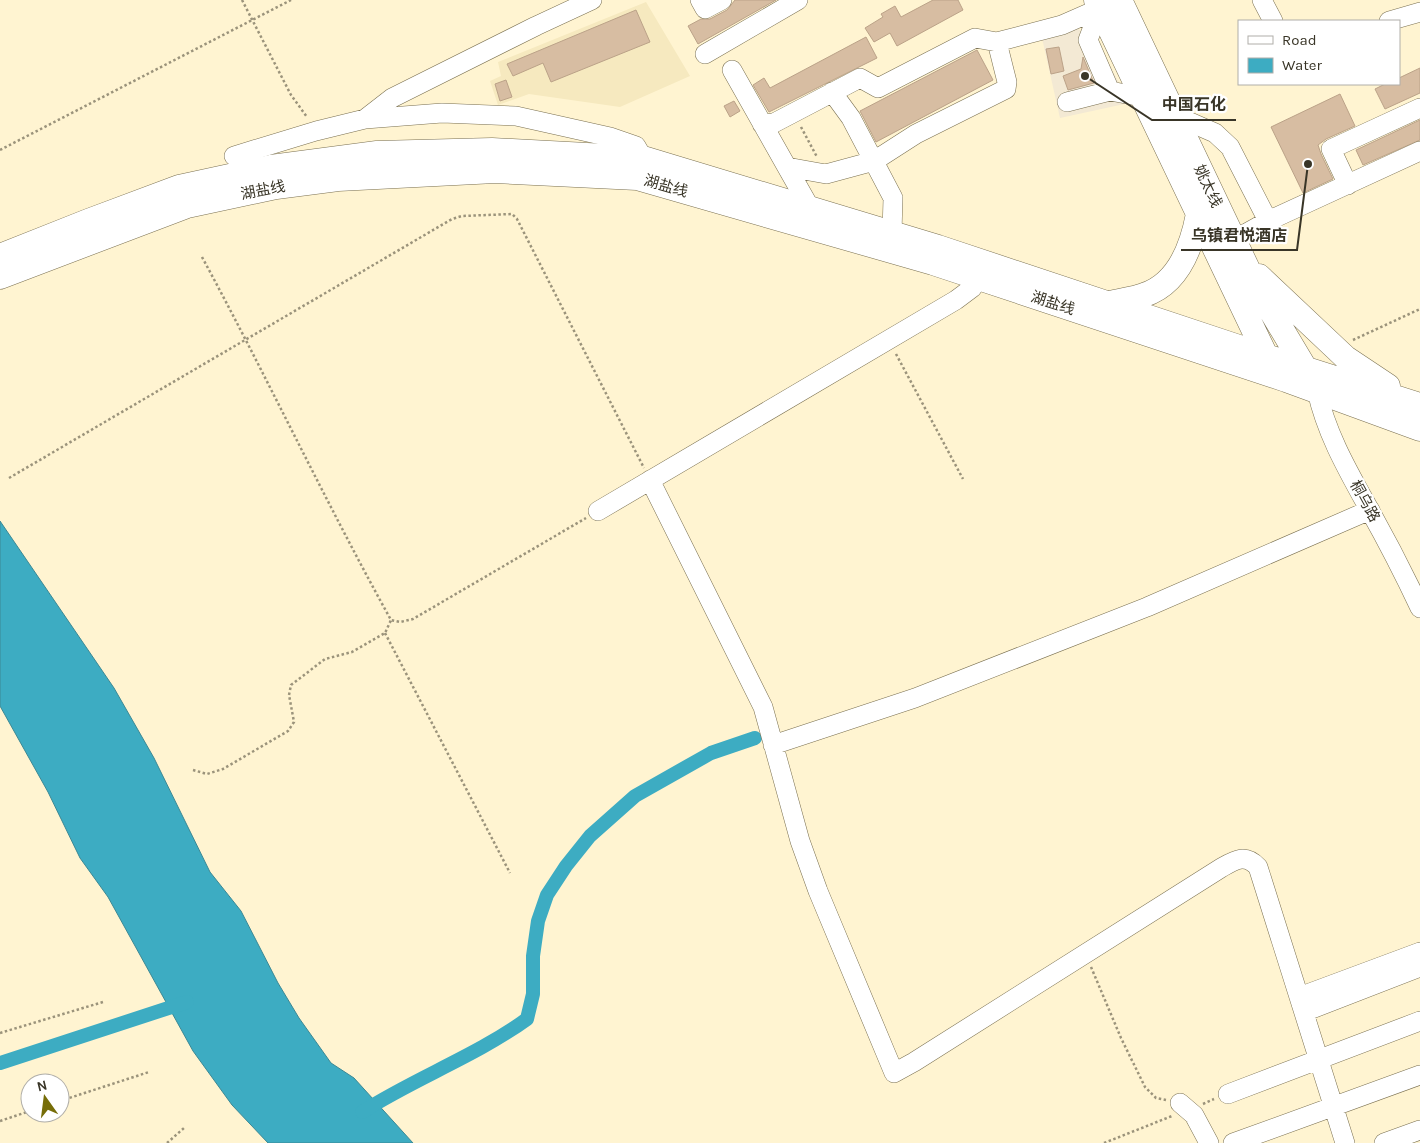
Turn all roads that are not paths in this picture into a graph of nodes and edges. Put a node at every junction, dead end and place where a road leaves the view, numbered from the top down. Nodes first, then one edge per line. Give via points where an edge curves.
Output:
1 (592, 0) edge
2 (700, 0) edge
3 (722, 0) edge
4 (798, 0) edge
5 (1262, 0) edge
6 (1109, 2) edge
7 (768, 8) edge
8 (1420, 12) edge
9 (1272, 20) edge
10 (1392, 20) edge
11 (997, 42) junction
12 (705, 54) dead end
13 (732, 70) dead end
14 (1110, 91) junction
15 (832, 92) junction
16 (1142, 97) junction
17 (1067, 102) dead end
18 (1420, 108) edge
19 (1176, 116) junction
20 (365, 118) junction
21 (762, 124) junction
22 (1420, 151) edge
23 (234, 156) dead end
24 (643, 158) junction
25 (874, 161) junction
26 (787, 167) junction
27 (1348, 184) junction
28 (810, 208) junction
29 (1198, 214) junction
30 (1268, 221) junction
31 (892, 233) junction
32 (1234, 240) junction
33 (0, 256) edge
34 (1245, 263) junction
35 (0, 277) edge
36 (979, 278) junction
37 (1108, 303) junction
38 (1266, 356) junction
39 (1305, 367) junction
40 (1286, 380) junction
41 (1317, 391) junction
42 (1416, 403) edge
43 (1420, 429) edge
44 (650, 480) junction
45 (598, 510) road end
46 (1370, 510) junction
47 (1412, 576) edge
48 (1420, 608) edge
49 (773, 745) junction
50 (1420, 952) edge
51 (1420, 967) edge
52 (1301, 1005) junction
53 (1420, 1021) edge
54 (1318, 1060) junction
55 (1420, 1075) edge
56 (1228, 1094) road end
57 (1184, 1106) road end
58 (1334, 1107) junction
59 (1420, 1130) edge
60 (1209, 1143) edge
61 (1233, 1143) edge
62 (1345, 1143) edge
63 (1384, 1143) edge

1 - 20 street via 392,98
2 - 3 street via 705,9
4 - 7 street
5 - 9 street
6 - 11 street via 1062,25
6 - 14 street via 1088,40
6 - 16 main road, 姚太线
6 - 19 main road, 姚太线
7 - 12 street
8 - 10 street
11 - 15 street via 975,38 878,88 860,78
11 - 25 street via 1006,89 916,134
13 - 21 street
14 - 16 street
14 - 17 street
15 - 21 street via 774,122
15 - 25 street via 851,118
16 - 29 main road, 姚太线
18 - 27 street via 1331,149
19 - 30 street via 1215,133 1230,147
19 - 32 main road, 姚太线
20 - 23 street
20 - 24 street via 442,113 516,116 610,137 636,146
21 - 26 street
22 - 27 street
24 - 28 main road, 湖盐线
24 - 33 main road, 湖盐线 via 492,150 377,154 271,167 179,187
25 - 26 street via 826,174
25 - 31 street via 893,198
26 - 28 street
27 - 30 street
28 - 31 main road, 湖盐线
29 - 37 main road via 1187,253 1162,286 1145,295
29 - 38 main road, 姚太线
30 - 32 street
31 - 37 main road, 湖盐线
32 - 34 main road, 姚太线
34 - 39 main road, 姚太线
34 - 42 main road via 1346,358
35 - 36 main road, 湖盐线 via 187,206 276,187 338,179 495,171 637,178
36 - 40 main road, 湖盐线
36 - 44 street via 972,288 890,347
37 - 38 main road, 湖盐线
38 - 39 main road, 湖盐线
38 - 40 main road, 姚太线
39 - 41 main road, 姚太线
39 - 42 main road, 湖盐线
40 - 41 main road, 湖盐线
41 - 43 main road, 湖盐线
41 - 46 street, 桐乌路 via 1332,437
44 - 45 street
44 - 49 street via 763,707
46 - 47 street, 桐乌路
46 - 49 street via 1147,607 915,698
47 - 48 street, 桐乌路
49 - 52 street via 815,883 894,1072 1233,861 1243,858 1252,860 1258,867
50 - 52 street
51 - 52 street
52 - 54 street
53 - 54 street
54 - 56 street
54 - 58 street
55 - 58 street
57 - 60 street via 1194,1116
58 - 61 street
58 - 62 street
59 - 63 street

